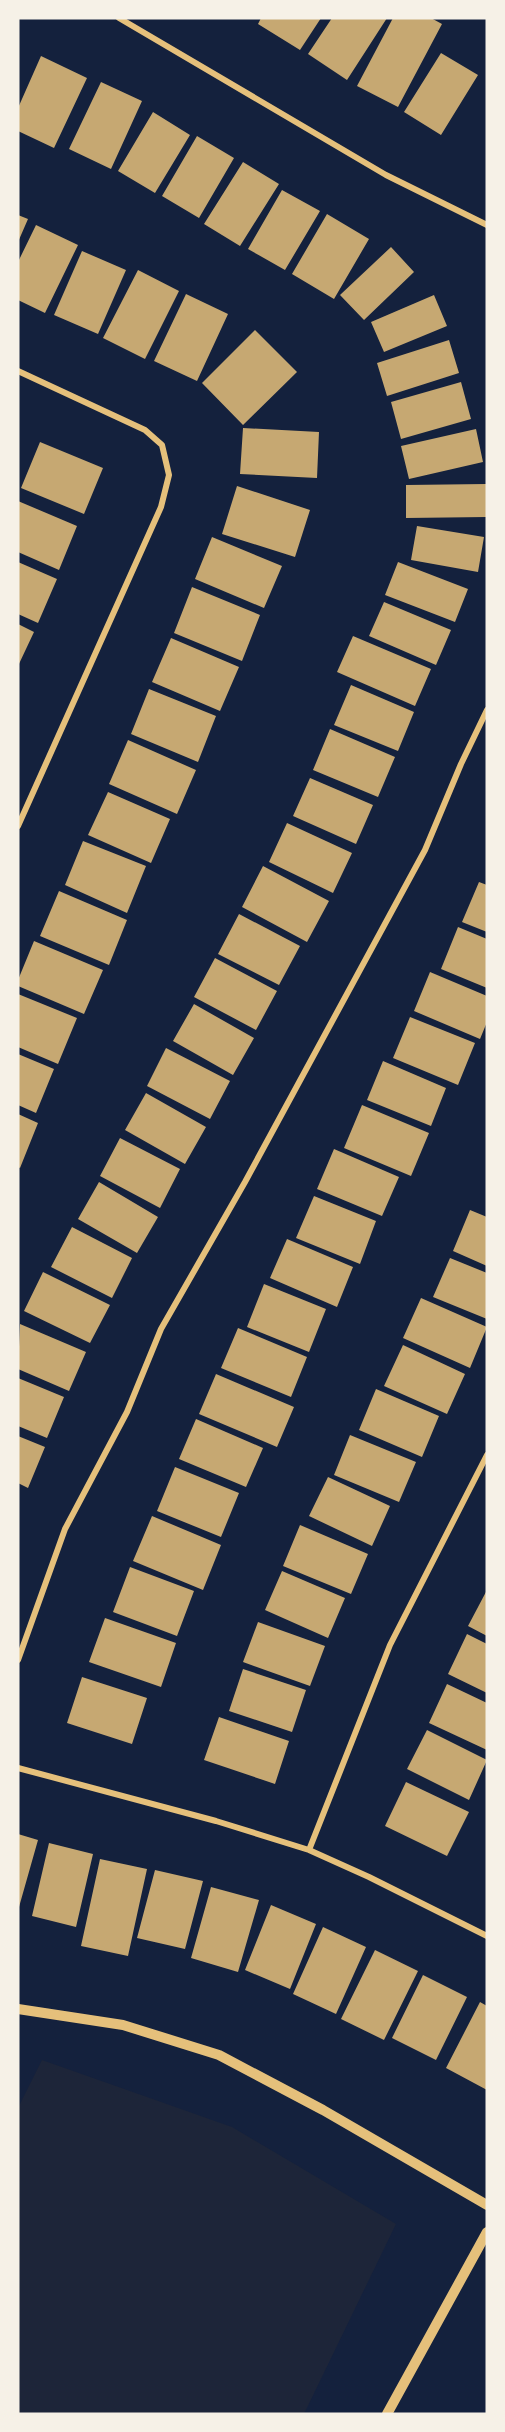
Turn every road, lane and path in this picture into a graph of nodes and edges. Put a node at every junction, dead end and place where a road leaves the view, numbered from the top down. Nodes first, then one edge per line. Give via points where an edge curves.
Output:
1 (119, 18) edge
2 (487, 225) edge
3 (18, 371) edge
4 (487, 710) edge
5 (18, 826) edge
6 (487, 1455) edge
7 (18, 1660) edge
8 (18, 1768) edge
9 (309, 1850) junction
10 (487, 1936) edge
11 (18, 2009) edge
12 (487, 2205) edge
13 (487, 2232) edge
14 (387, 2414) edge

1 - 2 street via 386,175
3 - 5 street via 145,430 162,445 169,475 161,507
4 - 7 street via 425,850 161,1329 127,1412 65,1529
6 - 9 street via 390,1645
8 - 9 street
9 - 10 street
11 - 12 street via 123,2025 219,2055
13 - 14 street

